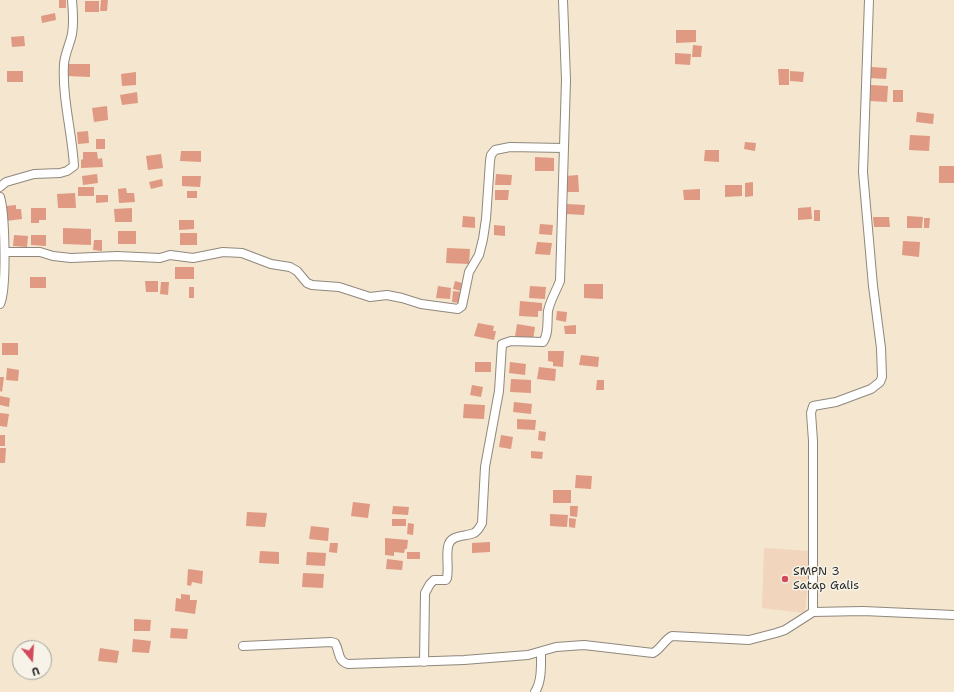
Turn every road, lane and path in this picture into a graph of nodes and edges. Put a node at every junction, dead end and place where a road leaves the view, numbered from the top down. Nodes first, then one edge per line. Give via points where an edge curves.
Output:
1 (72, 0) edge
2 (563, 0) edge
3 (869, 0) edge
4 (563, 148) junction
5 (0, 187) edge
6 (0, 197) edge
7 (4, 252) junction
8 (0, 304) edge
9 (813, 612) junction
10 (954, 615) edge
11 (243, 646) dead end
12 (541, 652) junction
13 (424, 662) junction
14 (535, 692) edge

1 - 5 street via 73,26 64,63 74,166 67,172 34,174 6,182
2 - 4 street via 566,80
3 - 9 street via 863,172 882,377 871,389 836,402 813,406
4 - 7 street via 510,147 495,150 491,155 483,238 479,255 469,272 462,306 458,309 421,304 387,295 370,297 339,287 312,285 290,267 271,264 242,253 223,252 193,258 170,255 160,258 71,258 40,252
4 - 13 street via 561,272 560,281 548,309 545,340 540,343 511,341 502,344 499,391 485,467 482,524 473,533 451,540 448,546 447,578 434,580 427,588
6 - 7 street
7 - 8 street via 3,294
9 - 10 street via 863,611
9 - 12 street via 785,630 749,640 676,636 668,638 653,653 584,645 556,647
11 - 13 street via 331,642 336,643 340,658 348,664
12 - 13 street via 521,656
12 - 14 street via 540,676

